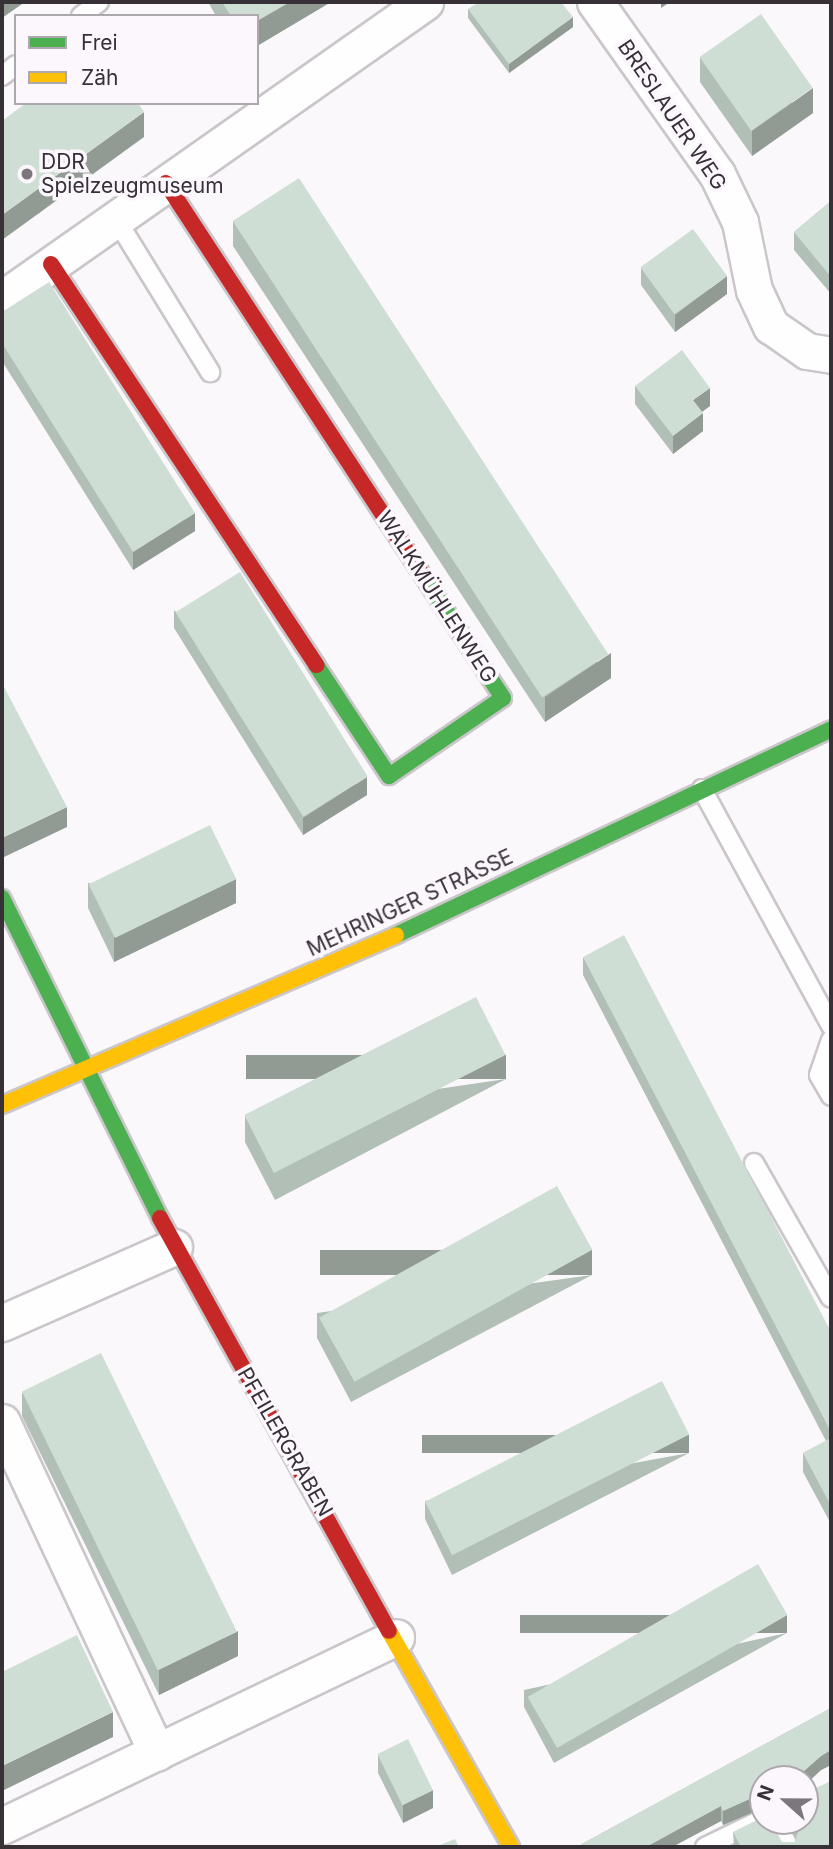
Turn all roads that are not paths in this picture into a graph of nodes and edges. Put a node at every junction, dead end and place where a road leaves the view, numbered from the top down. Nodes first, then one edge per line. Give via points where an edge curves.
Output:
1 (99, 2) edge
2 (425, 2) edge
3 (595, 2) edge
4 (83, 14) edge
5 (166, 183) junction
6 (116, 219) junction
7 (51, 264) junction
8 (2, 299) edge
9 (831, 355) edge
10 (210, 372) dead end
11 (831, 729) edge
12 (702, 789) junction
13 (2, 898) edge
14 (831, 1026) edge
15 (831, 1041) edge
16 (89, 1067) junction
17 (831, 1097) edge
18 (2, 1105) edge
19 (754, 1163) dead end
20 (174, 1247) junction
21 (831, 1298) edge
22 (2, 1323) edge
23 (2, 1422) edge
24 (396, 1637) junction
25 (158, 1753) junction
26 (2, 1826) edge
27 (749, 1826) edge
28 (511, 1847) edge
29 (705, 1847) edge

1 - 4 lane
2 - 5 street
3 - 9 street, BRESLAUER WEG via 717,174 740,222 754,290 771,326 807,351
5 - 6 street
5 - 7 street, WALKMÜHLENWEG via 503,698 389,776
6 - 7 street
6 - 10 lane
7 - 8 street
11 - 12 street, MEHRINGER STRASSE
12 - 14 lane
12 - 16 street, MEHRINGER STRASSE via 359,953
13 - 16 street, PFEILERGRABEN
15 - 17 lane via 819,1074
16 - 18 street, MEHRINGER STRASSE
16 - 20 street, PFEILERGRABEN
19 - 21 lane
20 - 22 street
20 - 24 street, PFEILERGRABEN
23 - 25 street
24 - 25 street
24 - 28 street, PFEILERGRABEN
25 - 26 street
27 - 29 lane

